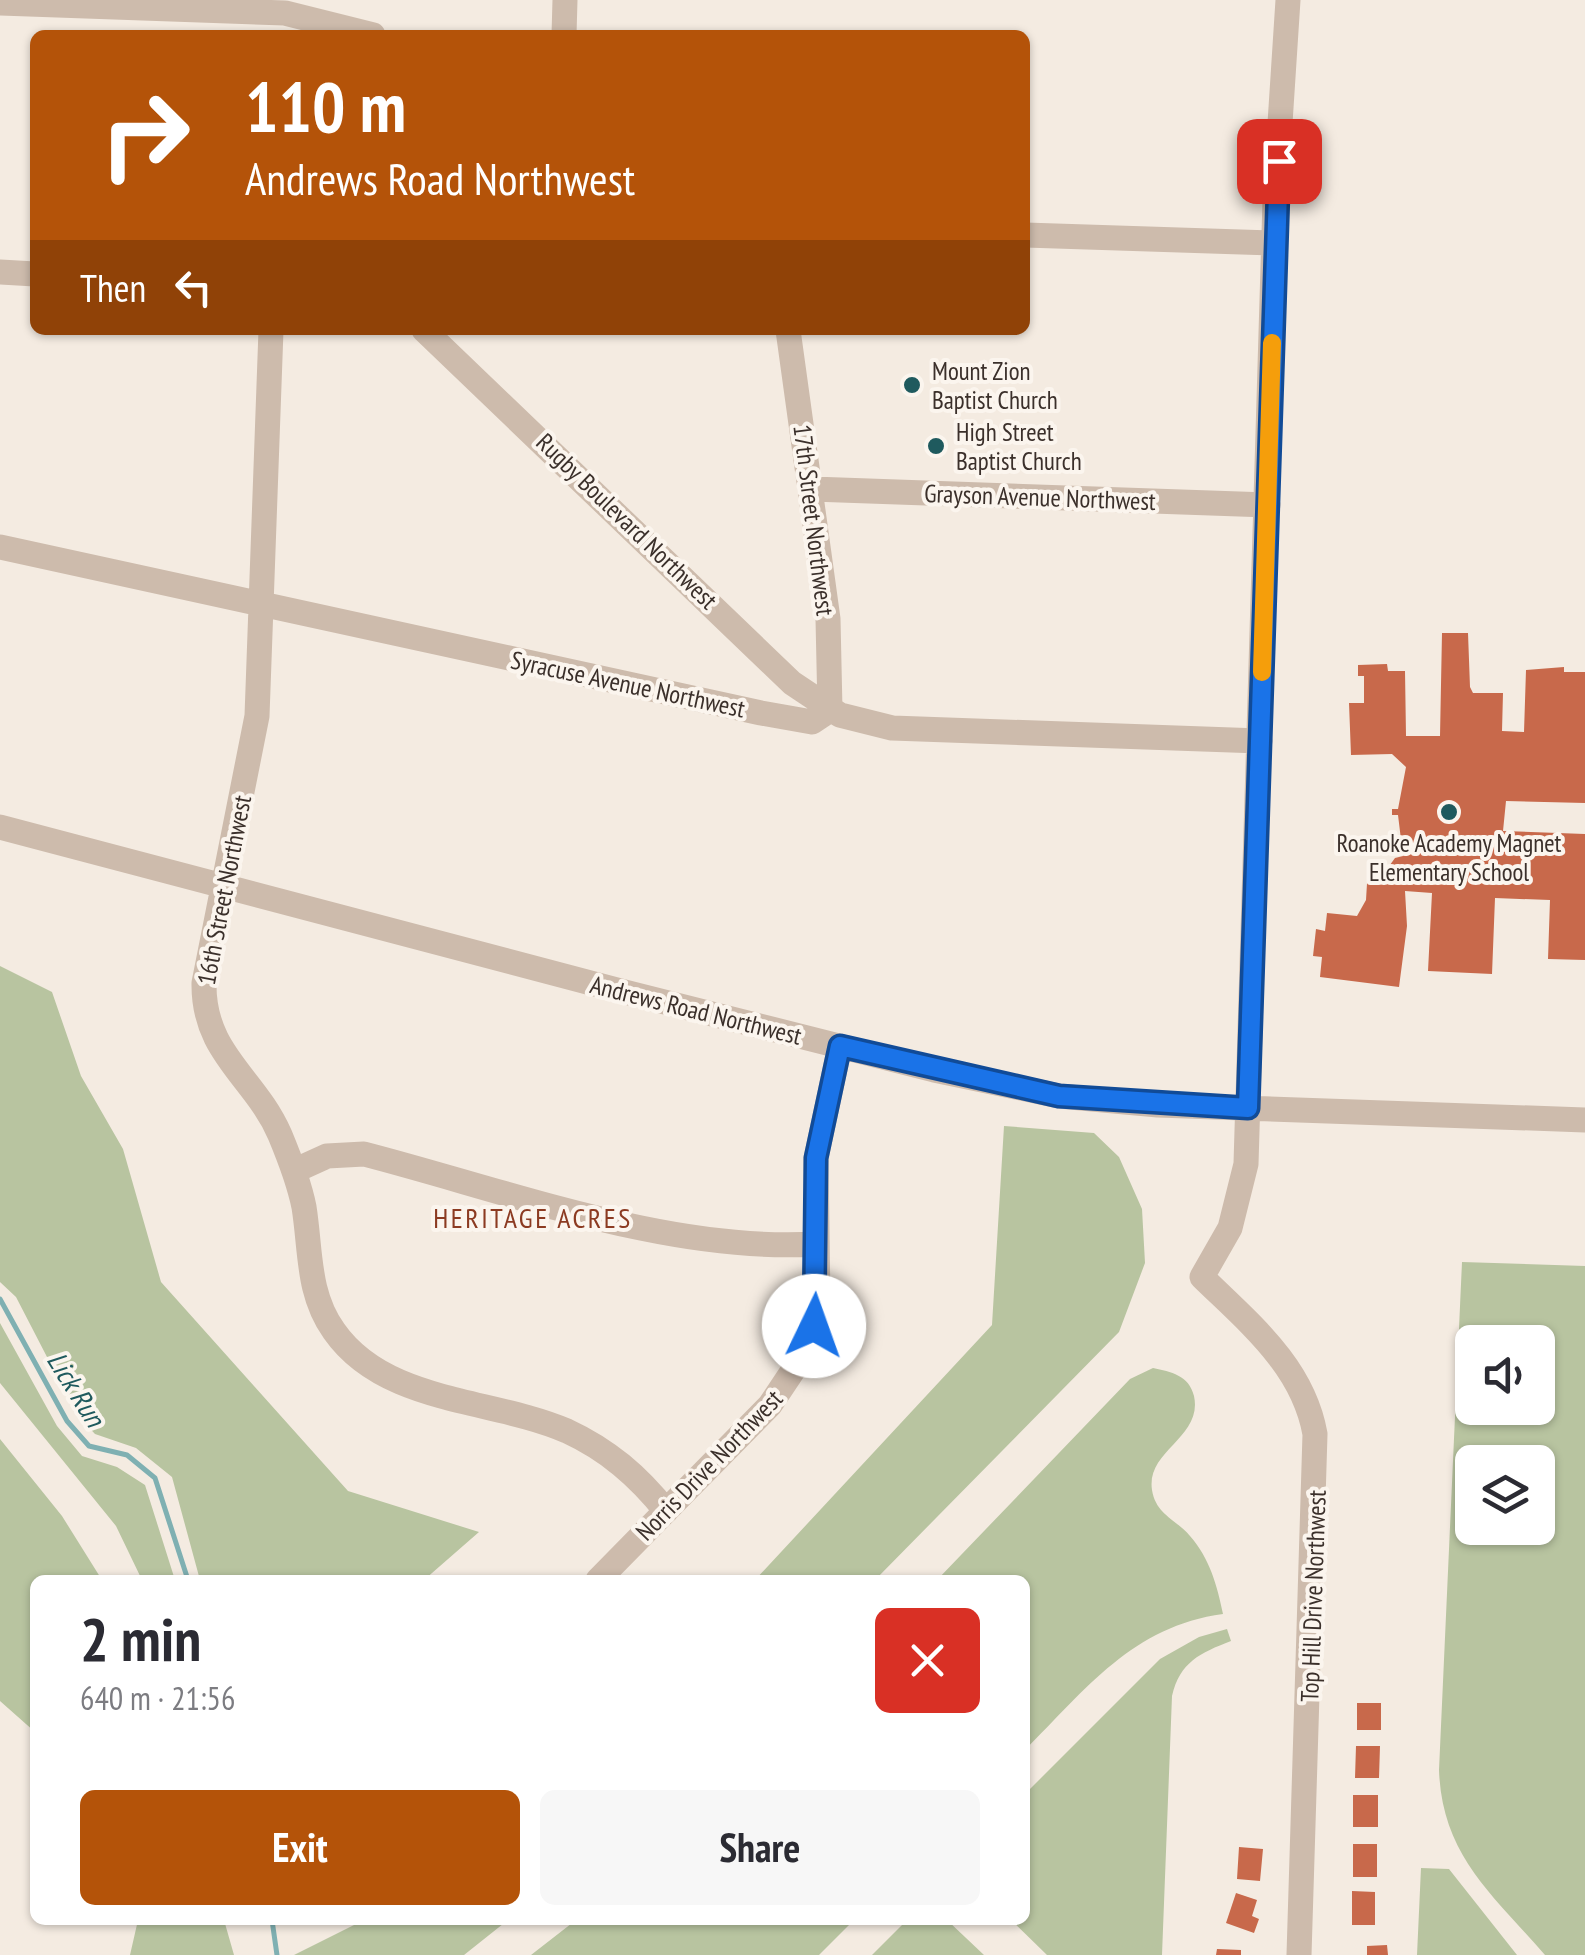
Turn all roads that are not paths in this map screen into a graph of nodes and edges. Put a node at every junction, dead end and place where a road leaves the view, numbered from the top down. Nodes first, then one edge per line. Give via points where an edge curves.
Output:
1 (566, 0) edge
2 (1288, 0) edge
3 (0, 3) edge
4 (285, 16) edge
5 (350, 30) edge
6 (564, 30) edge
7 (1030, 235) edge
8 (1273, 242) junction
9 (0, 272) edge
10 (30, 274) edge
11 (271, 335) edge
12 (429, 335) edge
13 (789, 335) edge
14 (812, 490) junction
15 (1268, 505) junction
16 (0, 547) edge
17 (260, 604) junction
18 (830, 710) junction
19 (1260, 741) junction
20 (0, 827) edge
21 (224, 885) junction
22 (840, 1046) junction
23 (1248, 1108) junction
24 (1585, 1120) edge
25 (294, 1171) junction
26 (816, 1244) junction
27 (666, 1511) junction
28 (603, 1575) edge
29 (1299, 1955) edge

1 - 6 street
2 - 8 street
3 - 4 street
4 - 5 street
7 - 8 street
8 - 15 street
9 - 10 street
11 - 17 street, 16th Street Northwest
12 - 18 street, Rugby Boulevard Northwest via 792,683
13 - 14 street, 17th Street Northwest
14 - 15 street, Grayson Avenue Northwest
14 - 18 street, 17th Street Northwest via 831,655
15 - 19 street
16 - 17 street, Syracuse Avenue Northwest
17 - 18 street, Syracuse Avenue Northwest via 761,713 812,722
17 - 21 street, 16th Street Northwest via 257,716
18 - 19 street, Syracuse Avenue Northwest via 892,728
19 - 23 street
20 - 21 street, Andrews Road Northwest
21 - 22 street, Andrews Road Northwest
21 - 25 street, 16th Street Northwest via 204,983 209,1028 271,1118
22 - 23 street, Andrews Road Northwest via 1059,1096
22 - 26 street, Norris Drive Northwest via 816,1158
23 - 24 street, Andrews Road Northwest
23 - 29 street, Top Hill Drive Northwest via 1240,1197 1202,1277 1287,1367 1304,1393 1315,1434
25 - 26 street via 327,1156 364,1154 686,1238 761,1247
25 - 27 street, 16th Street Northwest via 312,1283 349,1350 410,1386 523,1416 592,1444 643,1482
26 - 27 street, Norris Drive Northwest via 814,1326 794,1375
27 - 28 street, Norris Drive Northwest

